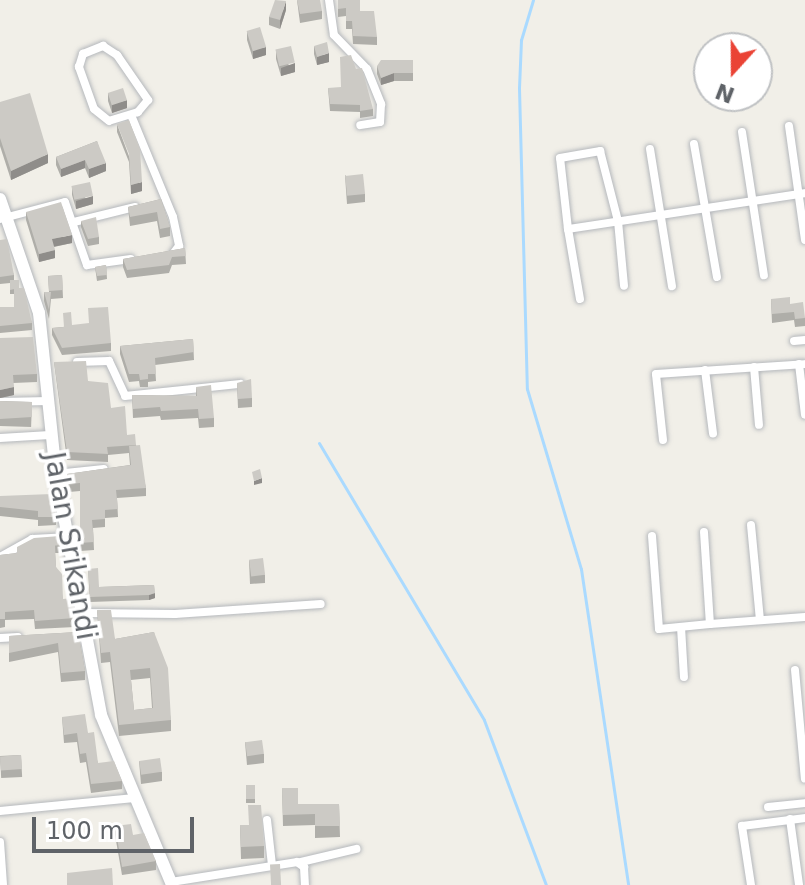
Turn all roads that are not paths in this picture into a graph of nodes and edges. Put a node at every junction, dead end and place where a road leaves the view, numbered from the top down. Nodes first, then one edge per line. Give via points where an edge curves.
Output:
1 (329, 0) edge
2 (131, 115) junction
3 (360, 125) dead end
4 (789, 126) dead end
5 (742, 132) dead end
6 (694, 144) dead end
7 (650, 149) dead end
8 (801, 193) edge
9 (0, 199) edge
10 (166, 199) junction
11 (751, 201) junction
12 (154, 202) edge
13 (141, 205) edge
14 (708, 209) junction
15 (660, 216) junction
16 (3, 218) edge
17 (618, 221) junction
18 (74, 222) junction
19 (568, 229) junction
20 (805, 240) edge
21 (161, 255) edge
22 (146, 257) edge
23 (764, 275) dead end
24 (717, 277) dead end
25 (624, 286) dead end
26 (672, 286) dead end
27 (580, 299) dead end
28 (805, 340) edge
29 (794, 341) dead end
30 (66, 362) edge
31 (802, 364) edge
32 (754, 367) junction
33 (705, 370) junction
34 (240, 384) edge
35 (49, 401) junction
36 (0, 402) edge
37 (805, 415) edge
38 (759, 425) dead end
39 (713, 433) dead end
40 (50, 435) junction
41 (0, 438) edge
42 (663, 440) dead end
43 (117, 468) edge
44 (56, 474) junction
45 (751, 525) dead end
46 (704, 532) dead end
47 (652, 536) dead end
48 (70, 537) junction
49 (0, 557) edge
50 (321, 604) dead end
51 (84, 613) junction
52 (805, 617) edge
53 (760, 620) junction
54 (710, 624) junction
55 (681, 627) junction
56 (86, 633) junction
57 (72, 634) edge
58 (30, 636) edge
59 (0, 638) edge
60 (795, 670) dead end
61 (684, 677) dead end
62 (805, 779) edge
63 (134, 798) junction
64 (805, 803) edge
65 (768, 807) dead end
66 (0, 811) edge
67 (805, 818) edge
68 (790, 819) junction
69 (267, 820) dead end
70 (0, 842) edge
71 (356, 849) dead end
72 (301, 862) junction
73 (272, 865) junction
74 (2, 882) edge
75 (171, 883) edge
76 (305, 885) edge
77 (751, 885) edge
78 (799, 885) edge

1 - 3 street via 334,35 367,69 381,104 380,122
2 - 2 street via 100,118 79,67 83,54 103,46 117,55 148,100
2 - 10 street
4 - 8 street
5 - 11 street
6 - 14 street
7 - 15 street
8 - 11 street
8 - 20 street
9 - 16 street, Jalan Srikandi
10 - 12 street
10 - 21 street via 179,246 175,253
11 - 14 street
11 - 23 street
13 - 18 street
14 - 15 street
14 - 24 street
15 - 17 street
15 - 26 street
16 - 18 street via 65,202
16 - 35 street, Jalan Srikandi via 35,297 37,337 50,363
17 - 19 street
17 - 19 street via 602,153 569,153 558,165
17 - 25 street
18 - 22 street via 87,265
19 - 27 street
28 - 29 street
30 - 34 street via 109,361 125,396
31 - 32 street
31 - 37 street
32 - 33 street
32 - 38 street
33 - 39 street
33 - 42 street via 656,374
35 - 36 street
35 - 40 street, Jalan Srikandi
40 - 41 street
40 - 44 street, Jalan Srikandi
43 - 44 street
44 - 48 street, Jalan Srikandi
45 - 53 street
46 - 54 street
47 - 55 street via 659,629
48 - 49 street via 32,539
48 - 51 street, Jalan Srikandi
50 - 51 street
51 - 56 street, Jalan Srikandi
52 - 53 street
53 - 54 street
54 - 55 street
55 - 61 street
56 - 57 street
56 - 63 street, Jalan Srikandi via 101,715
58 - 59 street
60 - 62 street
63 - 66 street
63 - 75 street, Jalan Srikandi
64 - 65 street
67 - 68 street
68 - 77 street via 742,826
68 - 78 street
69 - 73 street
70 - 74 street
71 - 72 street
72 - 73 street
72 - 76 street
73 - 75 street

